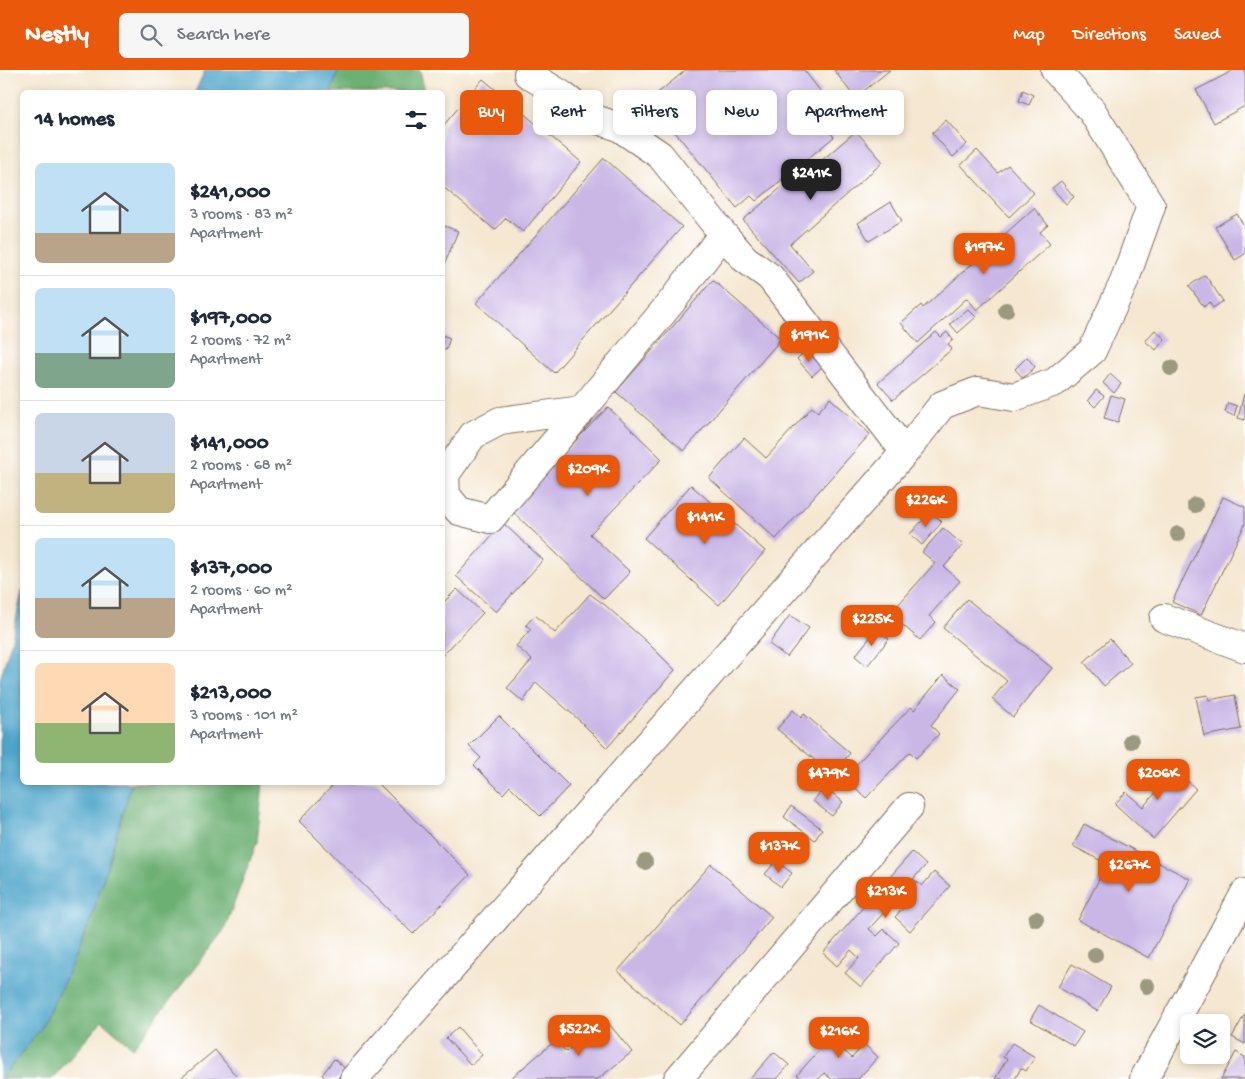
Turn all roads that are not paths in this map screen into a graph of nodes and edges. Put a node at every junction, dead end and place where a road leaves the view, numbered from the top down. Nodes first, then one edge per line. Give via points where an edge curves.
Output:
1 (1055, 70) edge
2 (528, 74) dead end
3 (723, 234) junction
4 (582, 410) junction
5 (905, 452) junction
6 (1164, 618) dead end
7 (1245, 648) edge
8 (909, 808) dead end
9 (1245, 893) edge
10 (354, 1079) edge
11 (678, 1079) edge
12 (1144, 1079) edge

1 - 5 street via 1092,111 1151,206 1124,282 1092,350 1055,382 1014,397 978,392 942,405
2 - 3 street via 592,118 619,127 660,155
3 - 4 street
3 - 5 street via 746,259 770,277
4 - 4 street via 500,421 473,435 445,475 446,495 459,511 490,519
5 - 10 street
6 - 7 street
8 - 11 street
9 - 12 street

